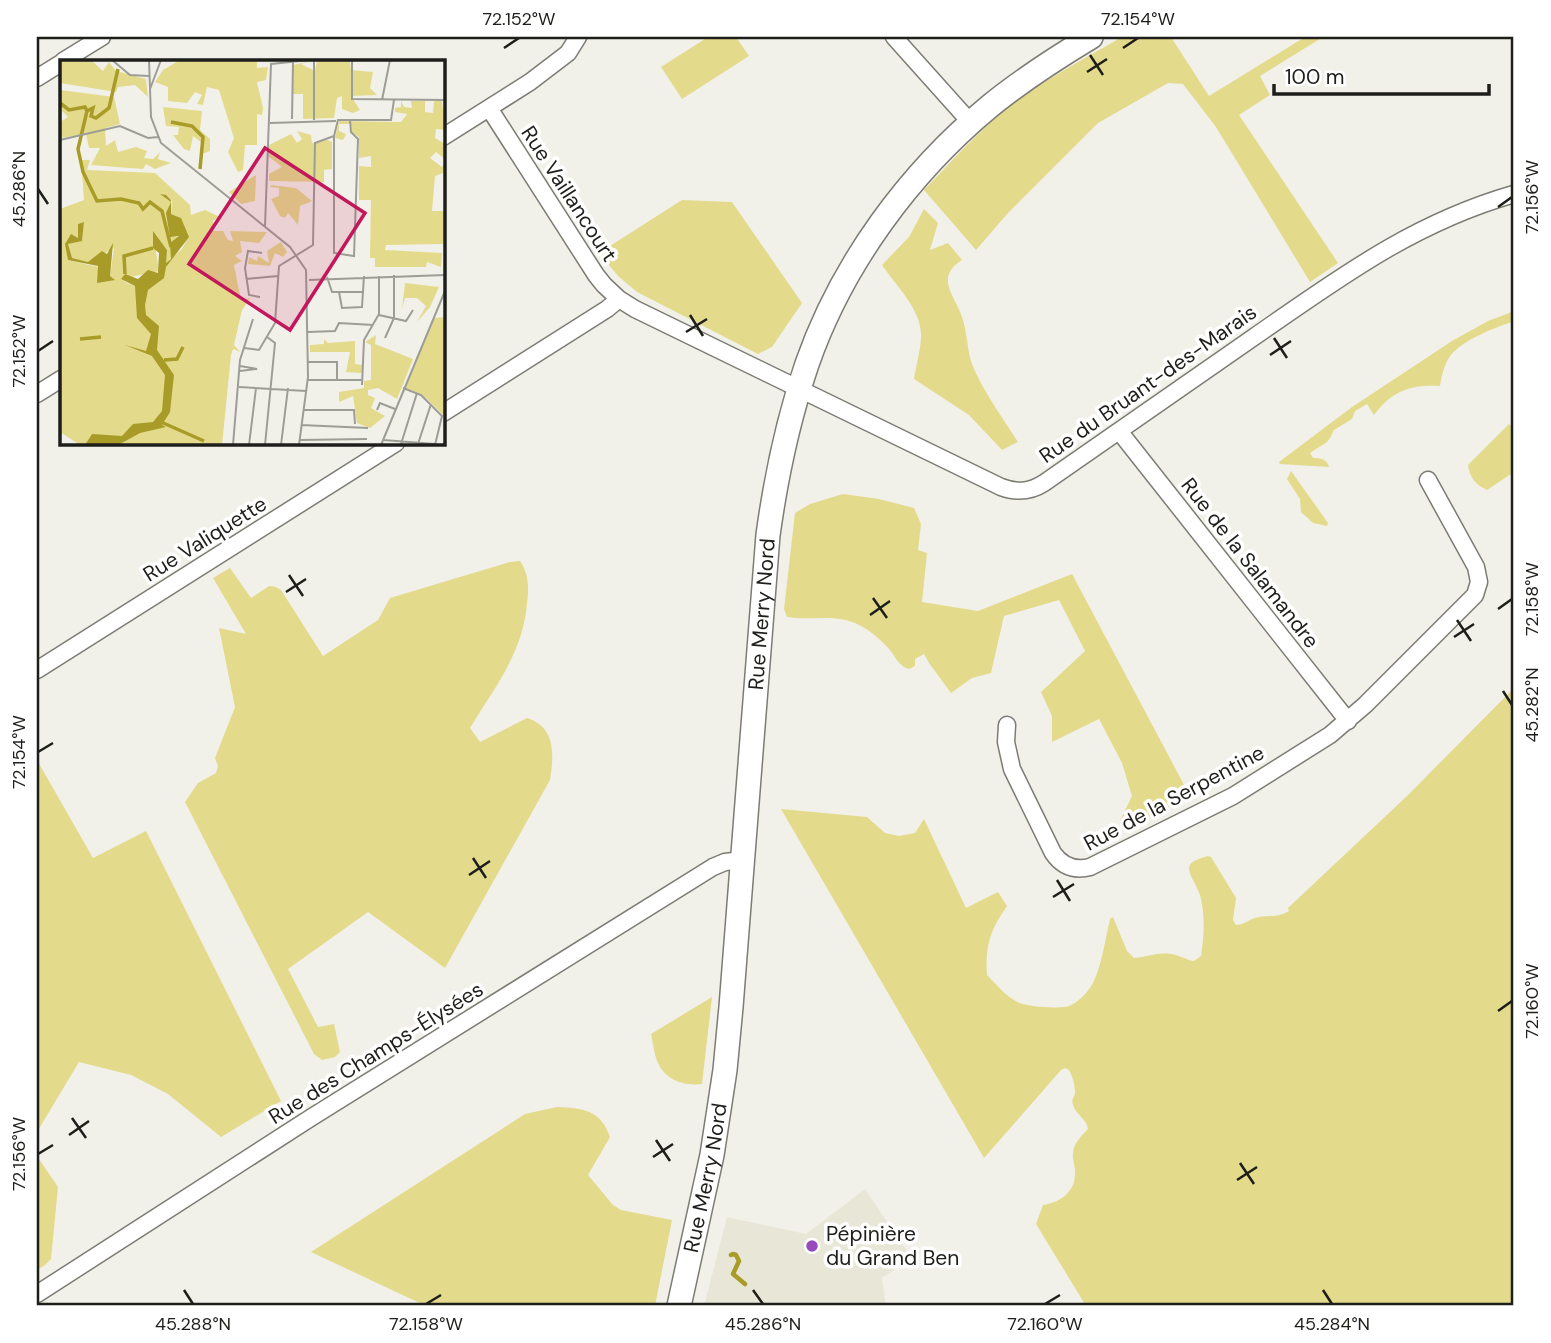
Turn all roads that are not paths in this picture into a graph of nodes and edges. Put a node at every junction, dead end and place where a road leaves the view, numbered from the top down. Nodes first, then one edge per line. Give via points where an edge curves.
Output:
1 (102, 37) edge
2 (578, 37) edge
3 (894, 37) edge
4 (1091, 37) edge
5 (65, 60) edge
6 (60, 63) edge
7 (37, 78) edge
8 (489, 108) junction
9 (971, 123) junction
10 (444, 136) edge
11 (1514, 194) edge
12 (619, 299) junction
13 (60, 380) edge
14 (799, 389) junction
15 (37, 394) edge
16 (444, 412) edge
17 (1119, 431) junction
18 (394, 444) edge
19 (1428, 480) dead end
20 (37, 670) edge
21 (1348, 721) junction
22 (1007, 725) dead end
23 (743, 860) junction
24 (37, 1294) edge
25 (679, 1306) edge

1 - 5 street
2 - 8 street via 558,61
3 - 9 street
4 - 9 main road, Rue Merry Nord via 1026,79
6 - 7 street
8 - 10 street
8 - 12 street, Rue Vaillancourt via 596,275
9 - 14 main road, Rue Merry Nord via 910,186 859,257 819,334
11 - 17 street, Rue du Bruant-des-Marais via 1443,220 1389,247
12 - 14 street
12 - 16 street
13 - 15 street
14 - 17 street, Rue du Bruant-des-Marais via 1010,490 1036,488
14 - 23 main road, Rue Merry Nord via 780,461 768,535
17 - 21 street, Rue de la Salamandre
18 - 20 street, Rue Valiquette
19 - 21 street, Rue de la Serpentine via 1476,567 1478,589
21 - 22 street, Rue de la Serpentine via 1243,790 1084,869 1072,868 1053,853 1008,758
23 - 24 street, Rue des Champs-Élysées via 713,867
23 - 25 main road, Rue Merry Nord via 719,1114

